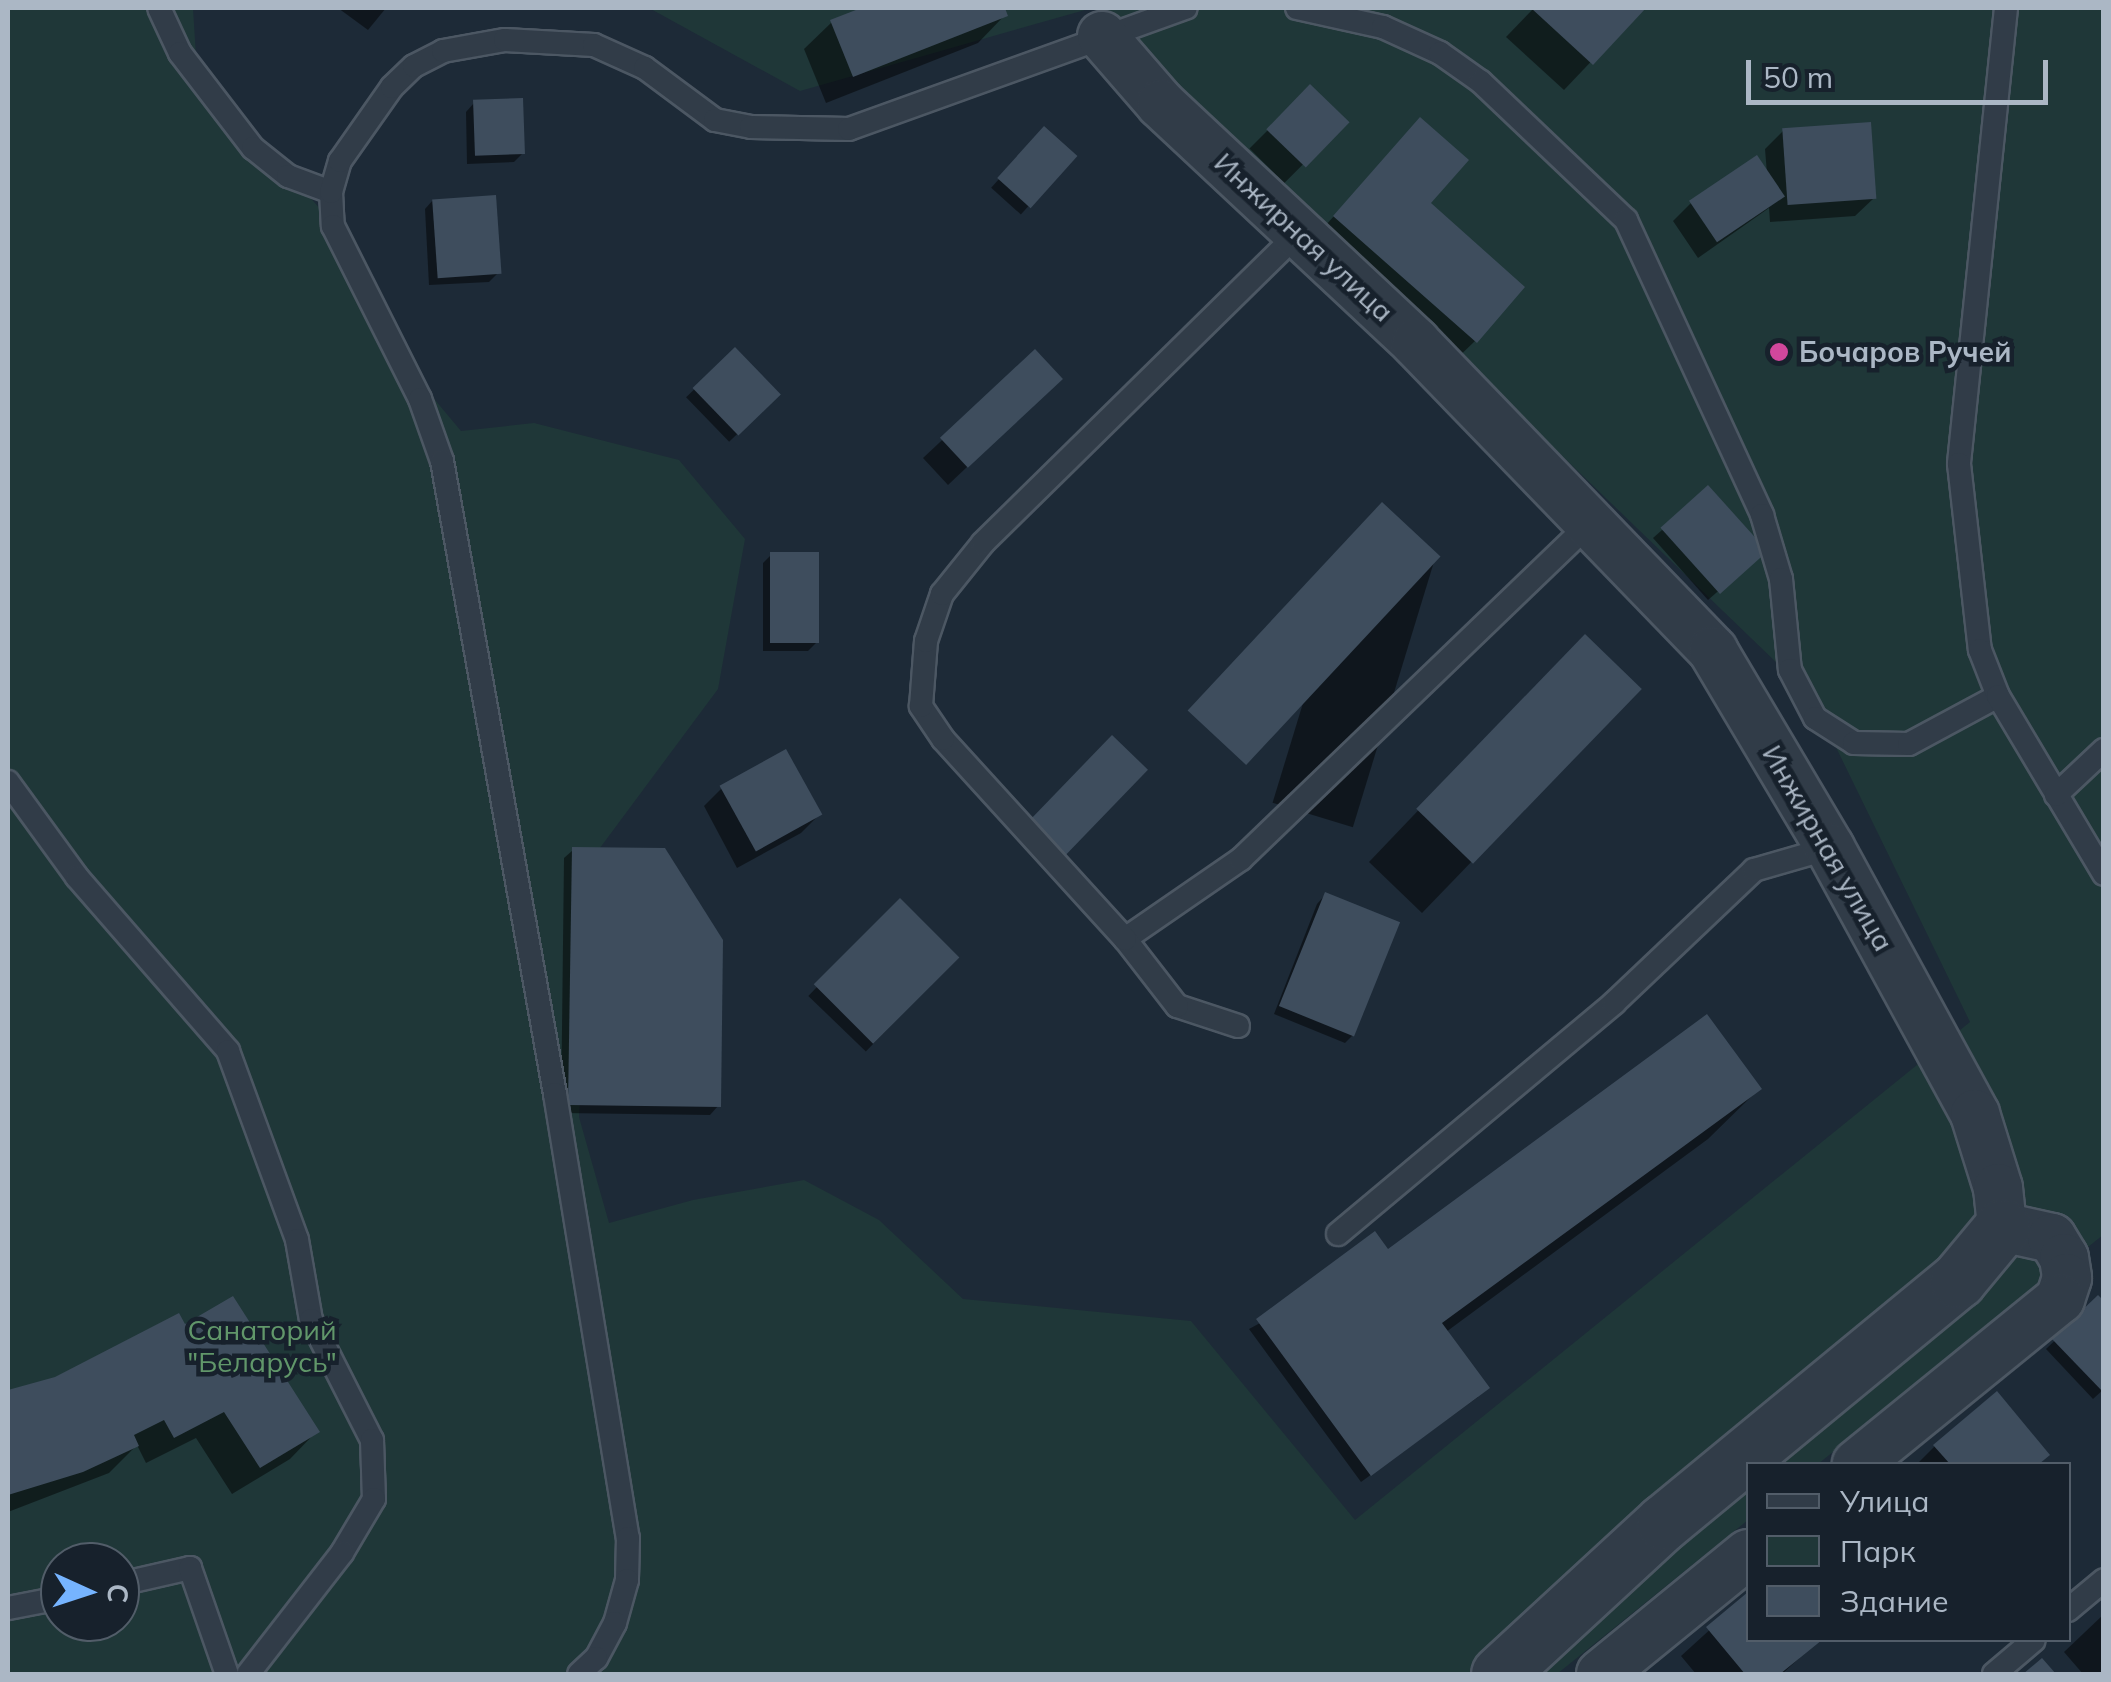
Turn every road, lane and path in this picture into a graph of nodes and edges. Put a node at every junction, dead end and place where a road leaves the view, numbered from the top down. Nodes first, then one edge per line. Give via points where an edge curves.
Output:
1 (159, 8) edge
2 (1186, 8) edge
3 (1298, 8) edge
4 (2006, 8) edge
5 (1102, 36) junction
6 (331, 192) junction
7 (1301, 231) junction
8 (1588, 524) junction
9 (1998, 696) junction
10 (2104, 750) edge
11 (8, 782) edge
12 (2056, 795) junction
13 (1830, 848) junction
14 (2104, 874) edge
15 (1124, 939) junction
16 (1238, 1026) dead end
17 (2002, 1227) junction
18 (1338, 1234) dead end
19 (1859, 1462) edge
20 (1746, 1556) edge
21 (140, 1579) edge
22 (2104, 1580) edge
23 (40, 1602) edge
24 (8, 1608) edge
25 (2071, 1608) edge
26 (2032, 1642) edge
27 (227, 1674) edge
28 (248, 1674) edge
29 (579, 1674) edge
30 (1499, 1674) edge
31 (1601, 1674) edge
32 (1994, 1674) edge

1 - 6 lane via 180,53 253,148 288,176
2 - 5 lane
3 - 9 lane via 1383,27 1440,53 1481,82 1626,220 1762,515 1782,579 1790,670 1815,718 1854,744 1909,744
4 - 9 lane via 1959,464 1980,650
5 - 6 lane via 849,129 802,131 714,120 645,68 594,45 506,40 443,52 392,86 340,161
5 - 7 street, Инжирная улица via 1161,104
6 - 29 lane via 333,226 420,400 442,462 556,1094 628,1538 616,1623
7 - 8 street, Инжирная улица
7 - 15 lane via 983,543 942,594 926,641 922,706 943,739
8 - 13 street, Инжирная улица via 1713,651
8 - 15 lane via 1241,860
9 - 12 lane
10 - 12 lane
11 - 28 lane via 77,877 228,1051 297,1240 311,1320 372,1440 374,1499 342,1553
12 - 14 lane
13 - 17 street, Инжирная улица via 1976,1114
13 - 18 lane via 1754,870 1614,1002
15 - 16 lane via 1177,1006
17 - 19 street via 2052,1238 2068,1278 2060,1299
17 - 30 street via 1958,1280 1664,1522
20 - 31 street
21 - 27 lane via 190,1568
22 - 25 lane
23 - 24 lane
26 - 32 lane

